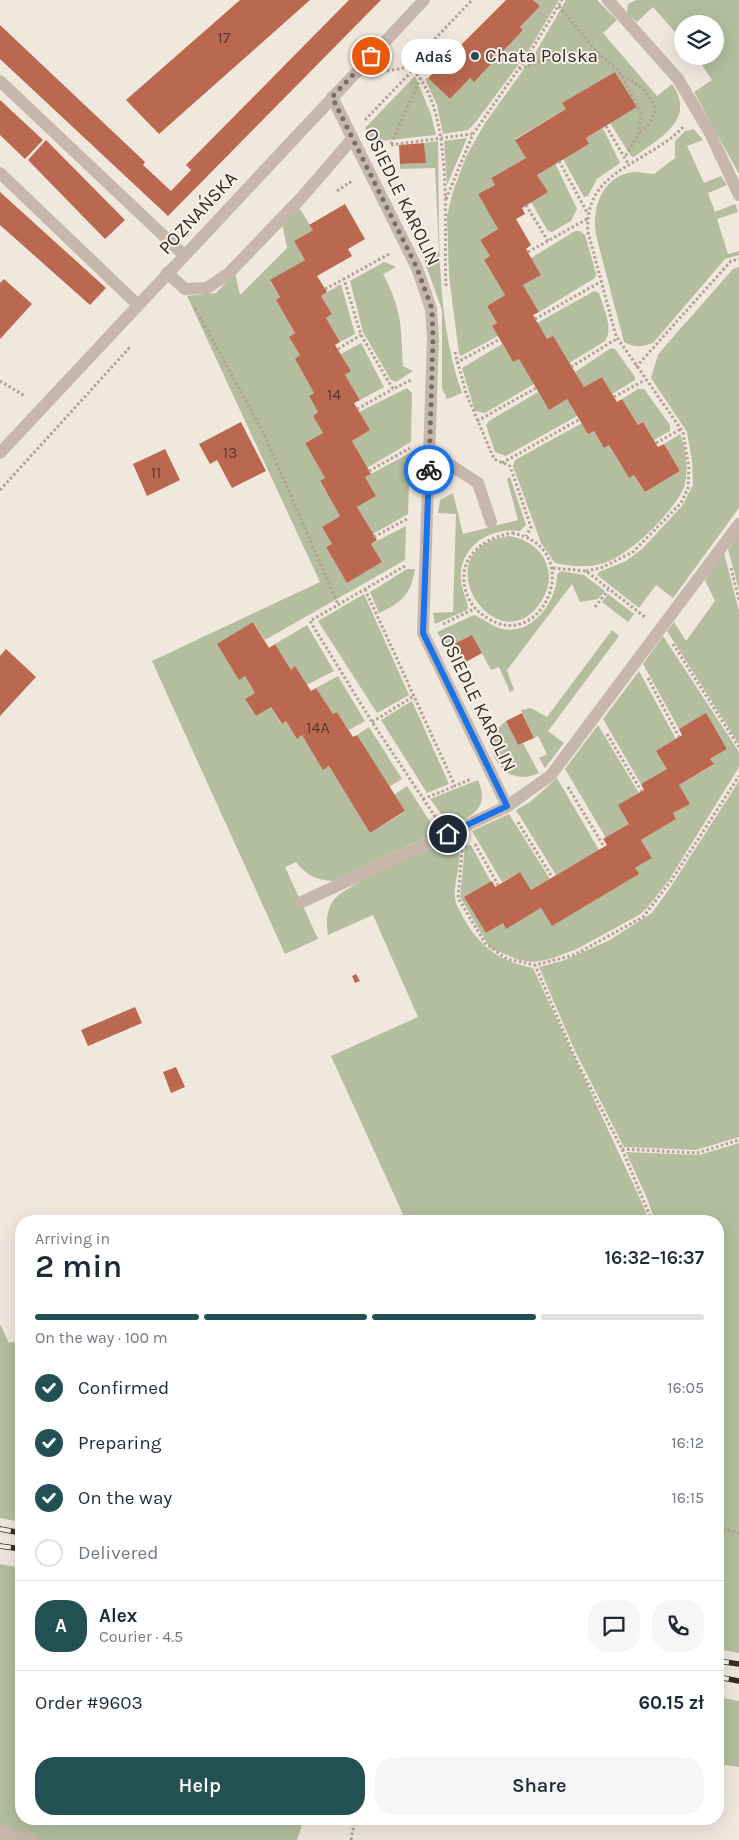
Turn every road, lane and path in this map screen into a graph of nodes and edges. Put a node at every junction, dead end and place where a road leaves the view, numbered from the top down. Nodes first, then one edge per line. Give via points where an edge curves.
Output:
1 (424, 0) edge
2 (472, 0) edge
3 (562, 0) edge
4 (608, 0) edge
5 (559, 6) junction
6 (606, 58) junction
7 (519, 69) junction
8 (413, 70) junction
9 (622, 76) junction
10 (421, 77) junction
11 (0, 80) edge
12 (332, 97) junction
13 (697, 111) junction
14 (344, 122) junction
15 (606, 126) dead end
16 (473, 134) junction
17 (639, 134) junction
18 (352, 139) junction
19 (441, 139) junction
20 (625, 157) junction
21 (559, 161) dead end
22 (629, 165) junction
23 (0, 173) edge
24 (354, 190) dead end
25 (334, 193) dead end
26 (739, 195) edge
27 (445, 202) junction
28 (526, 205) dead end
29 (587, 217) junction
30 (548, 241) junction
31 (384, 246) dead end
32 (528, 252) dead end
33 (184, 255) junction
34 (739, 259) edge
35 (167, 273) junction
36 (344, 279) junction
37 (602, 281) junction
38 (185, 289) junction
39 (325, 289) dead end
40 (446, 291) dead end
41 (138, 305) junction
42 (535, 318) dead end
43 (361, 335) junction
44 (618, 338) junction
45 (500, 339) dead end
46 (454, 346) dead end
47 (338, 349) dead end
48 (456, 363) junction
49 (572, 367) dead end
50 (636, 367) junction
51 (416, 378) dead end
52 (646, 380) junction
53 (0, 381) edge
54 (536, 388) dead end
55 (393, 389) junction
56 (614, 397) dead end
57 (43, 406) junction
58 (357, 409) dead end
59 (580, 419) dead end
60 (477, 421) junction
61 (681, 428) junction
62 (656, 443) dead end
63 (429, 451) junction
64 (0, 453) edge
65 (413, 455) dead end
66 (502, 463) junction
67 (369, 471) dead end
68 (491, 522) dead end
69 (739, 524) edge
70 (410, 526) dead end
71 (526, 536) junction
72 (374, 537) dead end
73 (725, 544) junction
74 (408, 564) dead end
75 (553, 568) junction
76 (586, 571) junction
77 (365, 589) junction
78 (608, 590) junction
79 (739, 600) edge
80 (338, 604) junction
81 (595, 607) dead end
82 (474, 609) junction
83 (660, 627) junction
84 (423, 633) junction
85 (637, 658) junction
86 (414, 696) junction
87 (595, 714) junction
88 (372, 722) junction
89 (679, 737) dead end
90 (739, 747) edge
91 (557, 767) junction
92 (490, 770) junction
93 (739, 776) edge
94 (455, 786) junction
95 (642, 792) dead end
96 (423, 799) junction
97 (508, 806) junction
98 (462, 832) junction
99 (448, 834) junction
100 (604, 847) dead end
101 (552, 877) dead end
102 (498, 885) dead end
103 (302, 902) dead end
104 (535, 965) junction
105 (739, 1140) edge
106 (622, 1149) junction
107 (650, 1215) edge
108 (724, 1528) edge
109 (739, 1533) edge
110 (354, 1825) edge
111 (0, 1831) edge
112 (32, 1840) edge
113 (351, 1840) edge

1 - 12 street, POZNAŃSKA
2 - 8 path via 408,67
3 - 5 path
4 - 13 street via 678,79
5 - 6 path via 597,52
5 - 7 path
6 - 7 path via 569,55
6 - 9 path
7 - 16 path
8 - 10 path
8 - 14 path via 360,126
9 - 17 path via 641,113
9 - 17 path via 637,83 651,98 656,110
10 - 19 path via 433,106
10 - 19 path via 391,145
11 - 33 street
12 - 14 street, OSIEDLE KAROLIN
12 - 33 street, POZNAŃSKA
13 - 22 path via 678,133
13 - 26 street
14 - 18 street, OSIEDLE KAROLIN
15 - 20 path
16 - 19 path
16 - 27 path
17 - 20 path
18 - 38 street via 229,273 207,288
18 - 63 street, OSIEDLE KAROLIN via 417,268 432,309
19 - 27 path
20 - 22 path
21 - 29 path
22 - 29 path via 601,185 591,200
23 - 41 street
24 - 25 path via 350,182
27 - 40 path
28 - 30 path
29 - 30 path
29 - 37 path
30 - 32 path
31 - 36 path via 389,254
33 - 35 street, POZNAŃSKA
34 - 50 path via 731,261
35 - 38 street
35 - 41 street, POZNAŃSKA
36 - 39 path
36 - 43 path
37 - 42 path
37 - 44 path
38 - 80 path via 192,293 194,306 263,432
41 - 57 street, POZNAŃSKA
43 - 47 path
43 - 55 path
44 - 49 path
44 - 50 path
45 - 48 path
46 - 48 path
48 - 60 path
50 - 52 path
51 - 55 path
52 - 56 path
52 - 61 path
53 - 57 path
54 - 60 path
55 - 58 path
57 - 64 street, POZNAŃSKA
59 - 66 path
60 - 66 path via 494,459
61 - 62 path
61 - 76 path via 689,470 688,488 681,503 633,552 601,568
63 - 68 street via 478,483
63 - 84 street, OSIEDLE KAROLIN
65 - 67 path via 414,446
66 - 71 path via 510,466 531,526
69 - 73 street, OSIEDLE KAROLIN
70 - 72 path via 410,517
71 - 75 path via 548,556
71 - 82 path via 512,533 495,536 480,544 469,558 464,574 466,592
73 - 79 path
73 - 83 street, OSIEDLE KAROLIN
74 - 77 path
75 - 76 path
75 - 82 path via 553,586 547,601 536,615 520,624 506,626
76 - 78 path
77 - 80 path
77 - 86 path
78 - 81 path
78 - 83 path
80 - 88 path via 310,621
82 - 84 path
83 - 85 street, OSIEDLE KAROLIN
83 - 90 path
84 - 92 street, OSIEDLE KAROLIN
85 - 87 street, OSIEDLE KAROLIN
85 - 89 path
86 - 88 path
86 - 94 path
87 - 91 street, OSIEDLE KAROLIN
87 - 95 path
88 - 96 path
91 - 97 street, OSIEDLE KAROLIN via 551,775
91 - 100 path
92 - 94 path
92 - 97 street, OSIEDLE KAROLIN
93 - 104 path via 671,881 643,917 574,954
94 - 96 path
96 - 99 path
97 - 98 street, OSIEDLE KAROLIN
97 - 101 path
98 - 99 street, OSIEDLE KAROLIN
98 - 102 path via 471,836
98 - 104 path via 458,898 493,951 514,961
99 - 103 street, OSIEDLE KAROLIN
104 - 106 path via 575,1058
105 - 106 path via 697,1153
106 - 107 path
108 - 109 path
110 - 113 path
111 - 112 street

